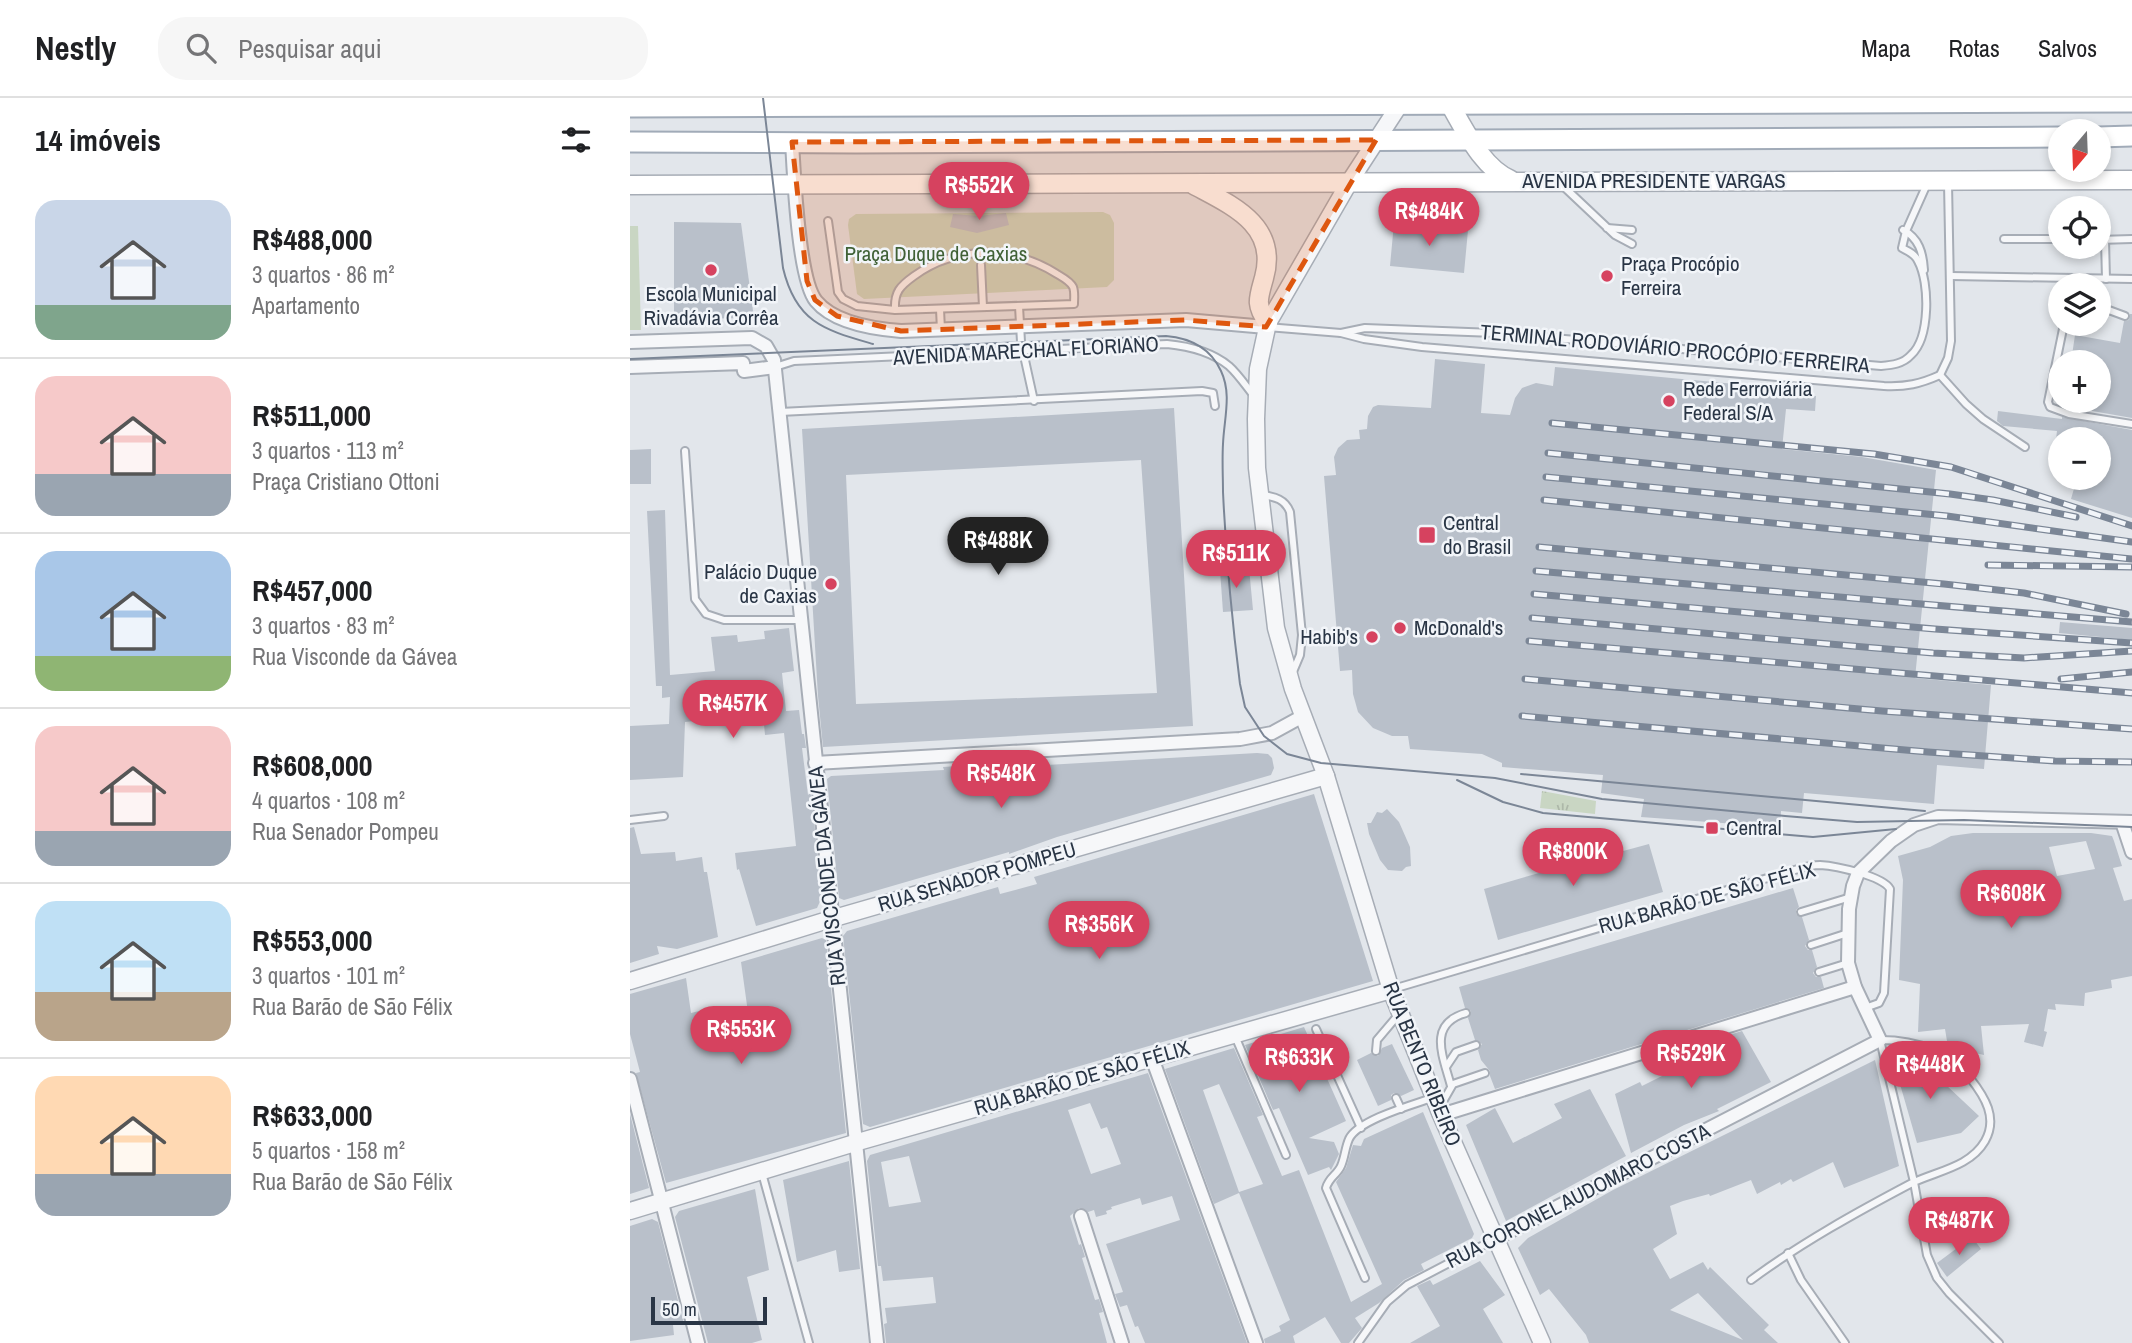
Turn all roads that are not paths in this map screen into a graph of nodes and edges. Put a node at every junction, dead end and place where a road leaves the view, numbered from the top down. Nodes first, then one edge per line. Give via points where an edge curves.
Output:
1 (1401, 102) edge
2 (1448, 102) edge
3 (2111, 102) junction
4 (2132, 102) edge
5 (753, 103) edge
6 (630, 107) edge
7 (2132, 112) edge
8 (2111, 136) edge
9 (2132, 136) edge
10 (2048, 137) edge
11 (1376, 140) junction
12 (1472, 140) junction
13 (630, 142) edge
14 (792, 142) junction
15 (1929, 180) junction
16 (1948, 180) junction
17 (2132, 180) edge
18 (1350, 181) junction
19 (1514, 181) junction
20 (1558, 182) junction
21 (1191, 183) junction
22 (630, 185) edge
23 (794, 186) junction
24 (828, 221) dead end
25 (1607, 228) junction
26 (1632, 230) dead end
27 (1904, 230) junction
28 (2004, 239) dead end
29 (2048, 239) edge
30 (2132, 239) edge
31 (2111, 240) edge
32 (1632, 244) dead end
33 (981, 265) dead end
34 (1951, 276) junction
35 (1924, 279) junction
36 (2111, 279) edge
37 (2132, 279) edge
38 (2048, 281) edge
39 (1018, 306) junction
40 (983, 307) junction
41 (940, 309) junction
42 (895, 310) junction
43 (2111, 311) edge
44 (2125, 316) dead end
45 (1267, 325) junction
46 (1021, 327) junction
47 (941, 330) junction
48 (1341, 333) junction
49 (2062, 336) edge
50 (630, 342) edge
51 (1023, 352) junction
52 (630, 367) edge
53 (775, 367) junction
54 (1940, 374) junction
55 (1257, 399) junction
56 (1034, 401) junction
57 (1215, 406) dead end
58 (780, 412) junction
59 (2132, 424) edge
60 (2025, 447) dead end
61 (685, 450) dead end
62 (1261, 494) junction
63 (801, 620) junction
64 (1290, 679) junction
65 (1303, 716) junction
66 (815, 763) junction
67 (1326, 776) junction
68 (664, 816) dead end
69 (630, 820) edge
70 (2127, 822) edge
71 (2132, 852) edge
72 (1858, 873) junction
73 (1851, 897) junction
74 (1801, 912) dead end
75 (831, 919) junction
76 (1848, 933) junction
77 (1811, 945) dead end
78 (1848, 963) junction
79 (1819, 972) dead end
80 (630, 981) edge
81 (1855, 987) junction
82 (1391, 990) junction
83 (1865, 1008) junction
84 (1400, 1012) junction
85 (1466, 1013) dead end
86 (1316, 1029) dead end
87 (1234, 1035) junction
88 (1880, 1040) junction
89 (1476, 1045) dead end
90 (1376, 1051) dead end
91 (1152, 1058) junction
92 (1446, 1068) junction
93 (1485, 1073) dead end
94 (630, 1079) edge
95 (1451, 1086) junction
96 (1396, 1098) dead end
97 (1438, 1107) junction
98 (1401, 1109) junction
99 (1361, 1128) junction
100 (858, 1142) junction
101 (1286, 1155) dead end
102 (762, 1171) junction
103 (1914, 1182) junction
104 (662, 1202) junction
105 (630, 1211) edge
106 (1081, 1216) dead end
107 (1495, 1239) junction
108 (1788, 1253) junction
109 (1365, 1278) dead end
110 (1751, 1280) dead end
111 (698, 1343) edge
112 (809, 1343) edge
113 (877, 1343) edge
114 (1122, 1343) edge
115 (1256, 1343) edge
116 (1358, 1343) edge
117 (1542, 1343) edge
118 (1844, 1343) edge
119 (1999, 1343) edge

1 - 2 main road
1 - 5 main road
1 - 11 street
2 - 3 main road
2 - 12 main road
3 - 4 main road
3 - 7 main road
5 - 6 main road
8 - 9 main road
10 - 12 main road, AVENIDA PRESIDENTE VARGAS
11 - 12 main road, AVENIDA PRESIDENTE VARGAS
11 - 14 main road, AVENIDA PRESIDENTE VARGAS
11 - 18 street
12 - 19 main road via 1496,172
13 - 14 main road, AVENIDA PRESIDENTE VARGAS
14 - 23 street
15 - 16 main road, AVENIDA PRESIDENTE VARGAS
15 - 20 main road, AVENIDA PRESIDENTE VARGAS
15 - 27 lane
16 - 17 main road, AVENIDA PRESIDENTE VARGAS
16 - 34 lane
18 - 19 main road, AVENIDA PRESIDENTE VARGAS
18 - 21 main road, AVENIDA PRESIDENTE VARGAS
18 - 45 street
19 - 20 main road, AVENIDA PRESIDENTE VARGAS
20 - 25 lane
21 - 23 main road, AVENIDA PRESIDENTE VARGAS
21 - 45 main road via 1240,211 1259,231 1267,259 1258,302
22 - 23 main road, AVENIDA PRESIDENTE VARGAS
23 - 47 street, AVENIDA MARECHAL FLORIANO via 810,289 820,305 837,316 890,330
24 - 42 lane via 840,298 865,308
25 - 26 lane
25 - 32 lane
27 - 35 lane, TERMINAL RODOVIÁRIO PROCÓPIO FERREIRA via 1923,254
27 - 35 lane via 1902,248 1914,256
28 - 29 lane
30 - 31 lane
33 - 40 lane
34 - 38 lane
34 - 54 lane via 1951,341
35 - 48 lane, TERMINAL RODOVIÁRIO PROCÓPIO FERREIRA via 1926,310 1919,344 1904,361 1881,366 1494,333 1365,328
36 - 37 lane
39 - 40 lane
39 - 42 lane via 1074,304 1073,288 1051,270 1024,258 975,253 937,262 914,276 896,293
39 - 46 lane
40 - 41 lane
41 - 42 lane
41 - 47 lane
43 - 44 lane
45 - 46 street, AVENIDA MARECHAL FLORIANO via 1186,320
45 - 48 lane
45 - 55 street, RUA BENTO RIBEIRO
46 - 47 street, AVENIDA MARECHAL FLORIANO
46 - 51 lane
48 - 54 lane via 1422,347 1884,386 1907,387
49 - 59 lane via 2050,407
50 - 53 street via 752,338 769,348
51 - 53 lane, AVENIDA MARECHAL FLORIANO via 794,361
51 - 55 lane, AVENIDA MARECHAL FLORIANO via 1186,346 1229,366
51 - 56 lane
52 - 53 street, AVENIDA MARECHAL FLORIANO via 743,363 744,370
53 - 58 street, RUA VISCONDE DA GÁVEA
54 - 60 lane via 1983,419
55 - 62 street, RUA BENTO RIBEIRO
56 - 57 lane via 1210,391
56 - 58 lane
58 - 63 street, RUA VISCONDE DA GÁVEA
61 - 63 lane via 695,599 706,614 724,620
62 - 64 street, RUA BENTO RIBEIRO via 1276,628
62 - 64 lane via 1282,500 1290,512 1303,635
63 - 66 street, RUA VISCONDE DA GÁVEA
64 - 65 street, RUA BENTO RIBEIRO
65 - 66 street via 1272,733 1240,739
65 - 67 street, RUA BENTO RIBEIRO
66 - 75 street, RUA VISCONDE DA GÁVEA
67 - 75 street, RUA SENADOR POMPEU
67 - 82 street, RUA BENTO RIBEIRO
68 - 69 lane
70 - 71 street
70 - 72 street via 1930,818 1891,841
72 - 73 street
72 - 82 lane, RUA BARÃO DE SÃO FÉLIX via 1807,866
72 - 83 lane, RUA BARÃO DE SÃO FÉLIX via 1884,882 1890,891 1884,993 1877,1005
73 - 74 lane
73 - 76 street
75 - 80 street, RUA SENADOR POMPEU
75 - 100 street, RUA VISCONDE DA GÁVEA
76 - 77 lane
76 - 78 street
78 - 79 lane
78 - 81 street
81 - 83 street
81 - 97 street
82 - 84 street, RUA BENTO RIBEIRO
82 - 87 street, RUA BARÃO DE SÃO FÉLIX
83 - 88 street
84 - 90 lane via 1377,1040
84 - 97 street, RUA BENTO RIBEIRO
85 - 92 lane via 1449,1021 1442,1032
86 - 99 lane
87 - 91 street, RUA BARÃO DE SÃO FÉLIX
87 - 101 lane
88 - 103 lane
88 - 103 lane via 1931,1048 1968,1075 1990,1110 1990,1129 1984,1142 1966,1161
88 - 107 street, RUA CORONEL AUDOMARO COSTA
89 - 92 lane via 1456,1052
91 - 100 street, RUA BARÃO DE SÃO FÉLIX
91 - 115 street
92 - 95 lane
93 - 95 lane
94 - 104 street
95 - 97 lane
96 - 98 lane
97 - 98 lane
97 - 107 street, RUA BENTO RIBEIRO
98 - 99 lane
99 - 109 lane via 1348,1141 1339,1171 1326,1188
100 - 102 street, RUA BARÃO DE SÃO FÉLIX
100 - 113 street, RUA VISCONDE DA GÁVEA
102 - 104 street, RUA BARÃO DE SÃO FÉLIX
102 - 112 lane
103 - 108 lane
103 - 119 lane via 1927,1255 1937,1278
104 - 105 street, RUA BARÃO DE SÃO FÉLIX
104 - 111 street
106 - 114 street
107 - 116 lane, RUA CORONEL AUDOMARO COSTA via 1407,1284 1387,1302
107 - 117 street, RUA BENTO RIBEIRO
108 - 110 lane
108 - 118 lane

